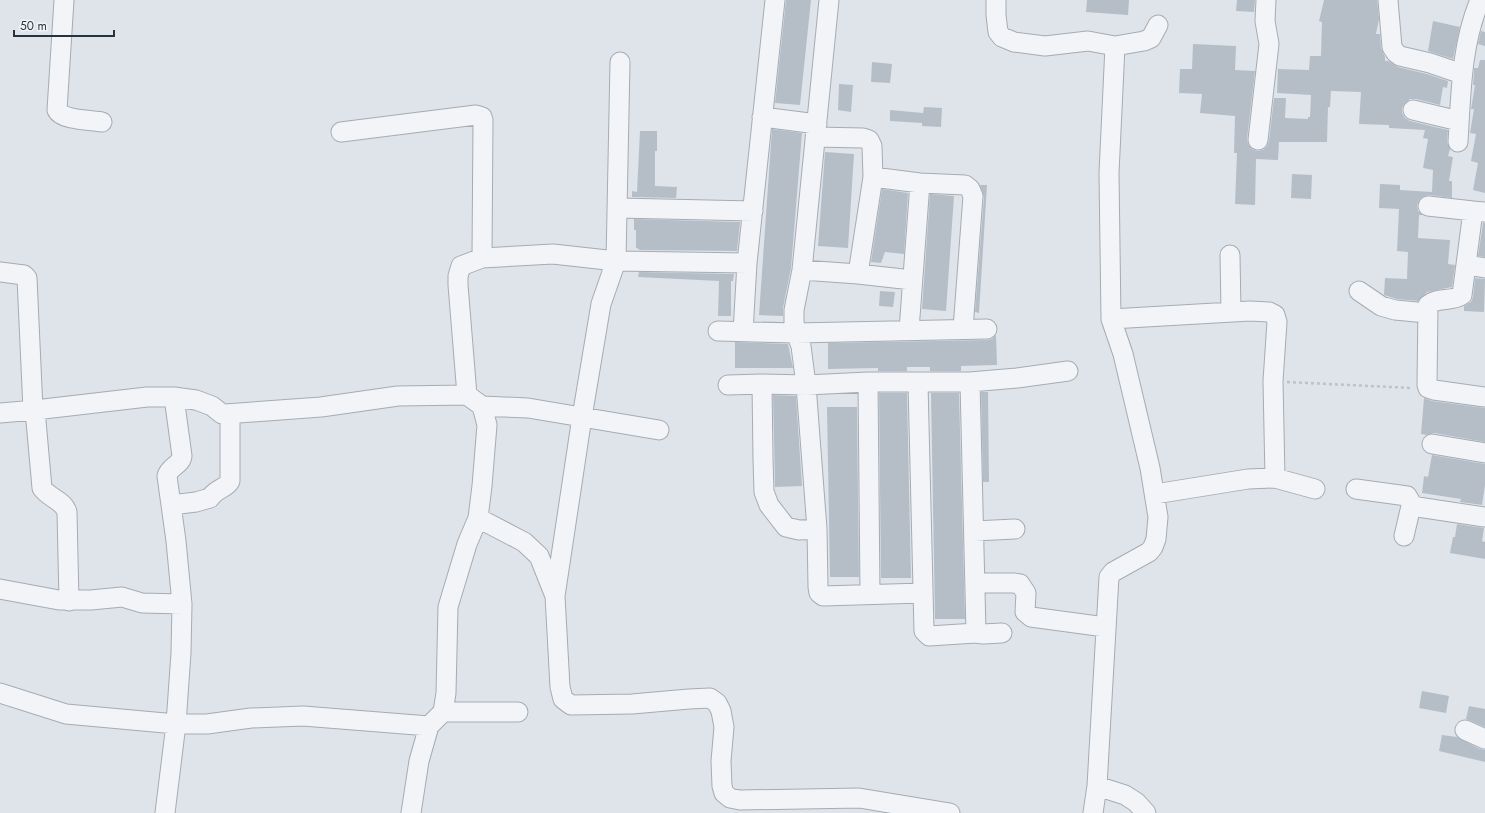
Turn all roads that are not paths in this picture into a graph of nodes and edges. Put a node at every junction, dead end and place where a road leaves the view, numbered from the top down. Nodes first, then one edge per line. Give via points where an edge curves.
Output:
1 (64, 0) edge
2 (774, 0) edge
3 (830, 0) edge
4 (996, 0) edge
5 (1266, 0) edge
6 (1388, 0) edge
7 (1480, 0) edge
8 (1158, 25) dead end
9 (1115, 46) junction
10 (620, 62) dead end
11 (1462, 74) junction
12 (1413, 110) dead end
13 (762, 117) junction
14 (1459, 121) junction
15 (102, 122) dead end
16 (816, 131) junction
17 (341, 132) dead end
18 (1258, 140) dead end
19 (1458, 142) dead end
20 (872, 177) junction
21 (920, 183) junction
22 (1428, 206) dead end
23 (618, 208) junction
24 (753, 211) junction
25 (1479, 212) edge
26 (1230, 255) dead end
27 (482, 258) junction
28 (616, 261) junction
29 (747, 263) junction
30 (1467, 265) junction
31 (1485, 268) edge
32 (802, 270) junction
33 (0, 272) edge
34 (858, 274) junction
35 (912, 280) junction
36 (1359, 291) dead end
37 (1231, 312) junction
38 (1427, 313) junction
39 (1111, 319) junction
40 (962, 329) junction
41 (987, 329) dead end
42 (909, 330) junction
43 (718, 331) dead end
44 (743, 332) junction
45 (796, 333) junction
46 (1068, 371) dead end
47 (868, 382) junction
48 (970, 382) junction
49 (918, 383) junction
50 (762, 384) junction
51 (728, 385) dead end
52 (806, 385) junction
53 (174, 397) junction
54 (1485, 397) edge
55 (475, 401) junction
56 (34, 410) junction
57 (0, 413) edge
58 (230, 414) junction
59 (582, 417) junction
60 (659, 430) dead end
61 (1432, 444) dead end
62 (1485, 453) edge
63 (1275, 478) junction
64 (1315, 489) dead end
65 (1356, 489) dead end
66 (1154, 494) junction
67 (171, 505) junction
68 (1411, 506) junction
69 (1485, 517) edge
70 (478, 518) junction
71 (817, 529) junction
72 (1016, 529) dead end
73 (974, 531) junction
74 (1404, 536) dead end
75 (975, 583) junction
76 (0, 589) edge
77 (923, 593) junction
78 (870, 594) junction
79 (555, 596) junction
80 (69, 601) junction
81 (182, 604) junction
82 (1106, 627) junction
83 (976, 633) junction
84 (1002, 633) dead end
85 (0, 693) edge
86 (443, 712) junction
87 (518, 712) dead end
88 (176, 724) junction
89 (430, 726) junction
90 (1465, 730) dead end
91 (1485, 739) edge
92 (1097, 786) junction
93 (165, 813) edge
94 (410, 813) edge
95 (950, 813) edge
96 (1093, 813) edge
97 (1146, 813) edge

1 - 15 street via 58,114
2 - 13 street
3 - 16 street
4 - 9 street via 998,32 1002,37 1014,42 1045,46 1088,41
5 - 18 street via 1265,21 1269,44
6 - 11 street via 1392,47 1396,53
7 - 11 street via 1472,19
8 - 9 street via 1151,38
9 - 39 street via 1109,173
10 - 23 street
11 - 14 street
12 - 14 street
13 - 16 street
13 - 24 street
14 - 19 street
16 - 20 street via 869,140 872,146
16 - 32 street
17 - 27 street via 476,115 482,117
20 - 21 street
20 - 34 street
21 - 35 street
21 - 40 street via 965,185 973,196
22 - 25 street
23 - 24 street
23 - 28 street
24 - 29 street
25 - 30 street
26 - 37 street
27 - 28 street via 553,254
27 - 55 street via 461,266 458,276
28 - 29 street
28 - 59 street via 601,304
29 - 44 street
30 - 31 street
30 - 38 street via 1462,295 1430,303
32 - 34 street
32 - 45 street via 794,310
33 - 56 street via 24,275 28,278
34 - 35 street
35 - 42 street
36 - 38 street via 1381,306
37 - 39 street
37 - 63 street via 1269,312 1275,315 1277,322 1273,381
38 - 54 street via 1428,388
39 - 66 street via 1125,362
40 - 41 street
40 - 42 street
42 - 45 street
43 - 44 street
44 - 45 street
45 - 52 street via 801,346
46 - 48 street
47 - 49 street
47 - 52 street
47 - 78 street
48 - 49 street
48 - 73 street
49 - 77 street
50 - 51 street
50 - 52 street
50 - 71 street via 764,492 769,505 786,527 799,530
52 - 71 street
53 - 56 street via 147,397
53 - 58 street via 196,400 212,406 222,414
53 - 67 street via 182,456 180,462 167,474
55 - 58 street via 398,396 322,407
55 - 59 street
55 - 70 street via 487,425
56 - 57 street
56 - 80 street via 42,488 45,493 62,504 67,512
58 - 67 street via 230,481 210,498
59 - 60 street
59 - 79 street
61 - 62 street
63 - 64 street
63 - 66 street via 1248,479
65 - 68 street via 1407,496
66 - 82 street via 1158,517 1156,539 1149,552 1113,572 1109,577
67 - 81 street
68 - 69 street
68 - 74 street
70 - 79 street via 524,542 538,556
70 - 86 street via 467,544 448,607 446,693
71 - 78 street via 819,593 823,596
72 - 73 street
73 - 75 street
75 - 82 street via 1020,584 1026,591 1025,612 1031,617
75 - 83 street
76 - 80 street
77 - 78 street
77 - 83 street via 924,631 929,636
79 - 95 street via 560,687 563,699 571,705 632,704 710,698 717,703 721,711 724,727 722,786 724,793 730,798 859,798
80 - 81 street via 122,597 142,603
81 - 88 street
82 - 92 street
83 - 84 street
85 - 88 street via 66,714
86 - 87 street
86 - 89 street
88 - 89 street via 303,716
88 - 93 street
89 - 94 street via 419,761
90 - 91 street
92 - 96 street
92 - 97 street via 1125,795

